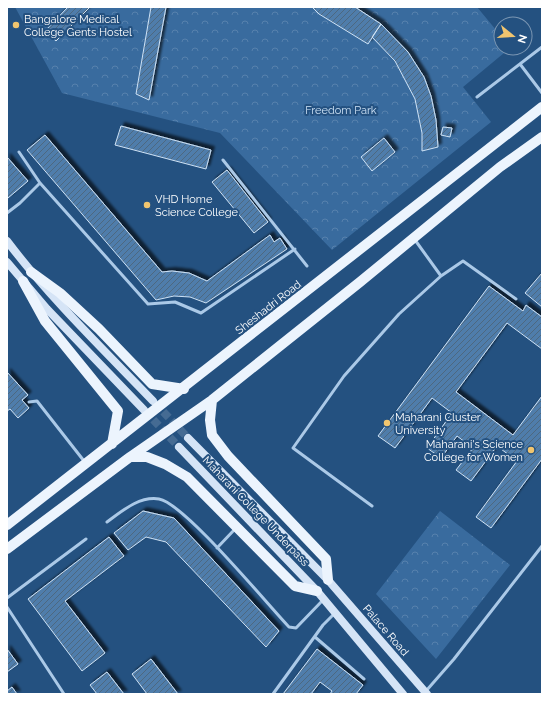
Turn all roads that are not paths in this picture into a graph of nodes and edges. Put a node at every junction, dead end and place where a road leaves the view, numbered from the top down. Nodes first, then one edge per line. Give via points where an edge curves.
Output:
1 (542, 48) edge
2 (520, 64) junction
3 (542, 93) edge
4 (477, 97) dead end
5 (542, 107) edge
6 (542, 136) edge
7 (19, 152) dead end
8 (224, 160) dead end
9 (40, 183) junction
10 (7, 213) edge
11 (414, 238) junction
12 (7, 241) edge
13 (295, 249) junction
14 (7, 262) edge
15 (307, 266) dead end
16 (31, 272) junction
17 (441, 276) junction
18 (23, 281) junction
19 (516, 299) dead end
20 (184, 388) junction
21 (212, 400) junction
22 (153, 401) tunnel mouth
23 (29, 402) dead end
24 (144, 410) tunnel mouth
25 (188, 438) tunnel mouth
26 (112, 444) junction
27 (179, 447) tunnel mouth
28 (130, 457) junction
29 (87, 464) junction
30 (372, 506) dead end
31 (9, 521) edge
32 (107, 522) dead end
33 (236, 527) junction
34 (86, 539) dead end
35 (542, 546) edge
36 (217, 548) junction
37 (7, 549) edge
38 (328, 580) junction
39 (321, 595) junction
40 (7, 598) edge
41 (7, 607) edge
42 (335, 612) junction
43 (314, 637) junction
44 (364, 679) dead end
45 (426, 693) edge
46 (64, 694) edge
47 (273, 694) edge
48 (403, 694) edge

1 - 2 lane
2 - 3 lane
2 - 4 lane
5 - 20 main road, Sheshadri Road
6 - 11 main road
7 - 9 lane
8 - 13 lane
9 - 10 lane
9 - 13 lane via 148,304 175,302 201,313
11 - 17 lane
11 - 21 main road
12 - 16 main road
13 - 15 lane
14 - 18 main road
16 - 20 main road via 60,293 99,329 152,384
16 - 22 main road
17 - 19 lane via 463,261
17 - 30 lane via 399,314 344,376 293,448
18 - 24 main road
18 - 26 main road via 45,321 118,411
20 - 26 main road, Sheshadri Road
21 - 28 main road
21 - 38 main road via 212,435 228,456 326,559
23 - 29 lane via 37,401
25 - 38 main road, Maharani College Underpass
26 - 29 main road, Sheshadri Road
27 - 39 main road, Maharani College Underpass
28 - 33 main road via 147,458 165,464 187,477
28 - 37 main road
29 - 31 main road, Sheshadri Road
32 - 36 lane via 130,505 150,498 160,499 188,517
33 - 36 lane
33 - 39 main road via 295,586
34 - 40 lane
35 - 45 lane
36 - 39 lane via 289,627 296,628
38 - 45 main road, Palace Road
39 - 42 main road
41 - 46 lane
42 - 43 lane
42 - 48 main road
43 - 44 lane
43 - 47 lane

